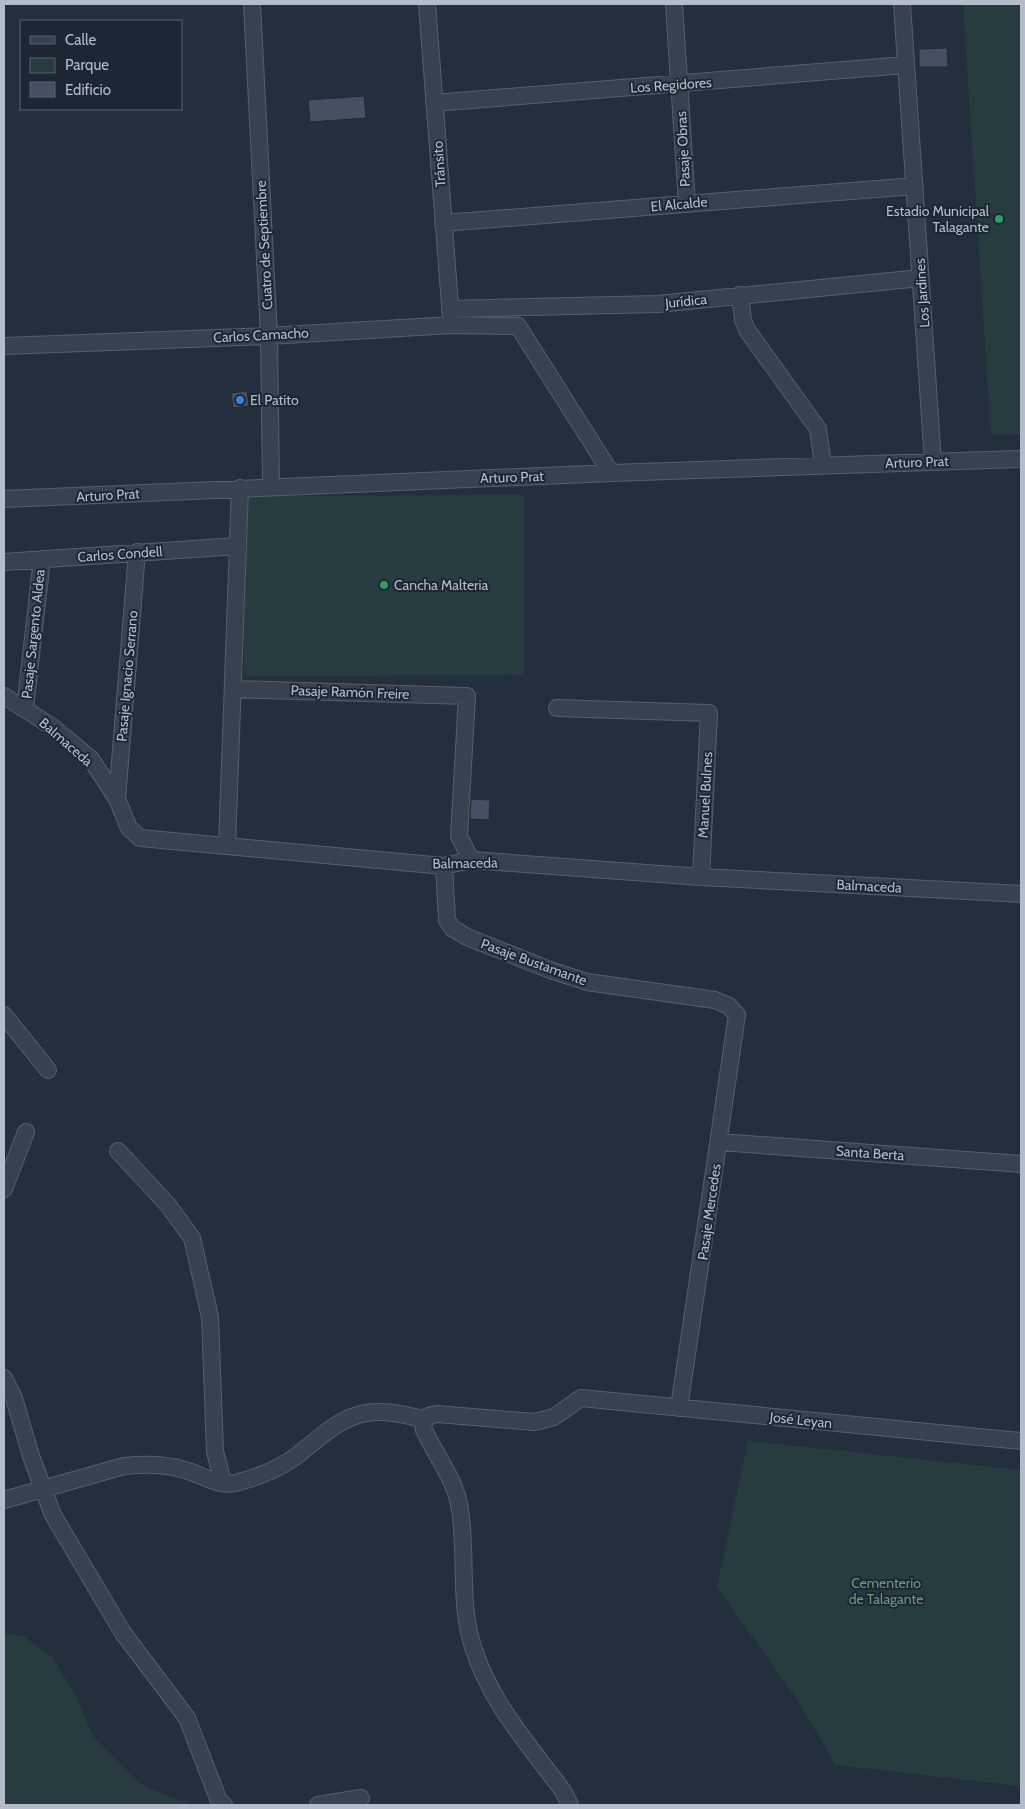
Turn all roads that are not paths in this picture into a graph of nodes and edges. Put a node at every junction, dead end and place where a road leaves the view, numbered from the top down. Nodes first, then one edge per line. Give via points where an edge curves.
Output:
1 (252, 4) edge
2 (427, 4) edge
3 (674, 4) edge
4 (902, 4) edge
5 (906, 65) junction
6 (680, 85) junction
7 (434, 103) junction
8 (915, 186) junction
9 (687, 204) junction
10 (444, 223) junction
11 (921, 278) junction
12 (740, 295) junction
13 (451, 317) junction
14 (269, 336) junction
15 (4, 346) edge
16 (1021, 459) edge
17 (933, 462) junction
18 (823, 465) junction
19 (611, 473) junction
20 (271, 486) junction
21 (240, 488) junction
22 (4, 500) edge
23 (237, 546) junction
24 (137, 552) junction
25 (42, 559) junction
26 (4, 562) edge
27 (233, 688) junction
28 (4, 696) edge
29 (25, 708) junction
30 (557, 708) dead end
31 (117, 799) junction
32 (227, 845) junction
33 (471, 860) junction
34 (444, 866) junction
35 (701, 877) junction
36 (1021, 894) edge
37 (4, 1015) edge
38 (737, 1015) joint
39 (48, 1070) dead end
40 (26, 1132) dead end
41 (719, 1142) junction
42 (118, 1151) dead end
43 (1021, 1164) edge
44 (4, 1189) edge
45 (4, 1378) edge
46 (680, 1408) junction
47 (425, 1420) junction
48 (1021, 1441) edge
49 (223, 1483) junction
50 (42, 1490) junction
51 (4, 1500) edge
52 (361, 1798) dead end
53 (224, 1805) edge
54 (318, 1805) edge
55 (570, 1805) edge

1 - 14 street, Cuatro de Septiembre
2 - 7 street, Tránsito
3 - 6 street, Pasaje Obras
4 - 5 street, Los Jardines
5 - 6 street, Los Regidores
5 - 8 street, Los Jardines
6 - 7 street, Los Regidores
6 - 9 street, Pasaje Obras
7 - 10 street, Tránsito
8 - 9 street, El Alcalde
8 - 11 street, Los Jardines
9 - 10 street, El Alcalde
10 - 13 street, Tránsito
11 - 12 street, Jurídica
11 - 17 street, Los Jardines
12 - 13 street, Jurídica
12 - 18 street via 743,320 748,330 818,429
13 - 14 street, Carlos Camacho
13 - 19 street, Carlos Camacho via 518,326
14 - 15 street, Carlos Camacho
14 - 20 street, Cuatro de Septiembre
16 - 17 street, Arturo Prat
17 - 18 street, Arturo Prat
18 - 19 street, Arturo Prat
19 - 20 street, Arturo Prat
20 - 21 street, Arturo Prat
21 - 22 street, Arturo Prat
21 - 23 street
23 - 24 street, Carlos Condell
23 - 27 street
24 - 25 street, Carlos Condell
24 - 31 street, Pasaje Ignacio Serrano
25 - 26 street, Carlos Condell
25 - 29 street, Pasaje Sargento Aldea
27 - 32 street
27 - 33 street, Pasaje Ramón Freire via 467,696 459,836
28 - 29 street, Balmaceda
29 - 31 street, Balmaceda via 91,760
30 - 35 street, Manuel Bulnes via 709,713
31 - 32 street, Balmaceda via 129,828 140,838
32 - 34 street, Balmaceda
33 - 34 street, Balmaceda
33 - 35 street, Balmaceda
34 - 38 street, Pasaje Bustamante via 446,920 466,937 567,976 715,1000
35 - 36 street, Balmaceda
37 - 39 street
38 - 41 street, Pasaje Mercedes
40 - 44 street
41 - 43 street, Santa Berta
41 - 46 street, Pasaje Mercedes
42 - 49 street via 168,1205 192,1238 210,1317 215,1451
45 - 50 street via 14,1398
46 - 47 street, José Leyan via 582,1398 554,1417 535,1422 437,1414
46 - 48 street, José Leyan
47 - 49 street via 404,1414 358,1414 276,1468 233,1484
47 - 55 street via 424,1430 459,1504 466,1623 480,1668 502,1709
49 - 50 street via 185,1470 141,1465 124,1466
50 - 51 street
50 - 53 street via 53,1515 123,1633 187,1718 219,1801
52 - 54 street

